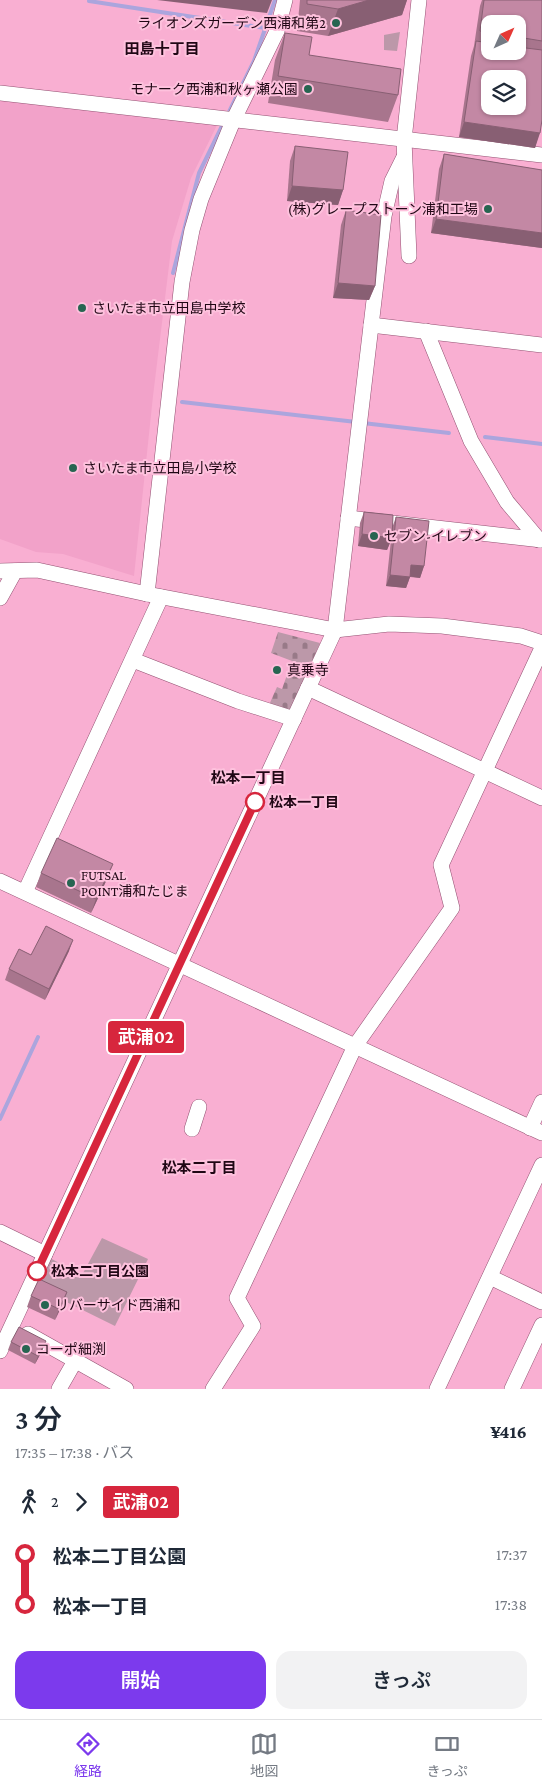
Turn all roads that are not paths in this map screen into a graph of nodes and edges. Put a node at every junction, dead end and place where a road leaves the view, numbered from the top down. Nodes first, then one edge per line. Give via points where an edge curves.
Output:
1 (285, 0) edge
2 (419, 0) edge
3 (0, 93) edge
4 (233, 120) junction
5 (404, 140) junction
6 (542, 155) edge
7 (404, 156) junction
8 (409, 256) dead end
9 (371, 325) junction
10 (426, 331) junction
11 (542, 345) edge
12 (348, 518) junction
13 (541, 540) edge
14 (7, 571) edge
15 (154, 596) junction
16 (0, 598) edge
17 (335, 630) junction
18 (542, 643) edge
19 (542, 648) edge
20 (133, 660) junction
21 (308, 688) junction
22 (294, 718) junction
23 (484, 771) junction
24 (542, 798) edge
25 (2, 886) edge
26 (25, 892) junction
27 (180, 964) junction
28 (355, 1046) junction
29 (542, 1102) edge
30 (199, 1107) dead end
31 (192, 1129) dead end
32 (536, 1131) edge
33 (542, 1165) edge
34 (0, 1232) edge
35 (45, 1254) junction
36 (490, 1277) junction
37 (542, 1302) edge
38 (12, 1325) junction
39 (542, 1325) edge
40 (0, 1351) edge
41 (75, 1361) junction
42 (59, 1389) edge
43 (126, 1389) edge
44 (213, 1389) edge
45 (438, 1389) edge
46 (512, 1389) edge

1 - 4 street via 278,31
2 - 5 street
3 - 4 street
4 - 5 street
4 - 15 street via 201,199 182,282
5 - 6 street
5 - 7 street
7 - 8 street
7 - 9 street via 392,181 384,216
9 - 10 street
9 - 12 street
10 - 11 street
10 - 13 street via 472,442 503,496 522,522
12 - 13 street
12 - 17 street
14 - 15 street via 37,570
14 - 16 street
15 - 17 street
15 - 20 street
17 - 18 street via 389,624 442,626 521,636
17 - 21 street
19 - 23 street
20 - 22 street via 238,701
20 - 26 street
21 - 22 street
21 - 23 street
22 - 27 street
23 - 24 street
23 - 28 street via 441,864 452,908
25 - 26 street
26 - 27 street
27 - 28 street
27 - 35 street
28 - 32 street
28 - 44 street via 238,1298 253,1326
29 - 32 street
30 - 31 street
33 - 36 street
34 - 35 street
35 - 38 street
36 - 37 street
36 - 45 street
38 - 40 street
38 - 41 street
39 - 46 street
41 - 42 street
41 - 43 street

